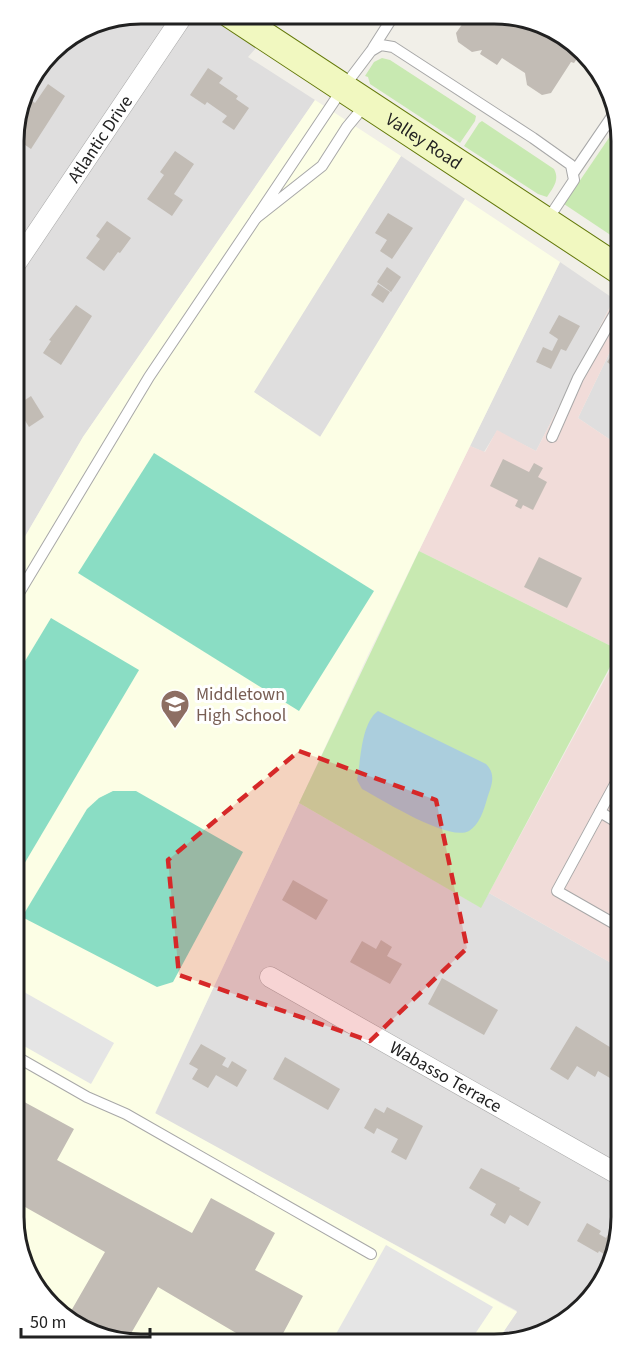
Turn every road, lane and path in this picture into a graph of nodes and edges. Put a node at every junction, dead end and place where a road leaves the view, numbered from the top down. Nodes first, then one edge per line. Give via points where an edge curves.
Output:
1 (177, 24) edge
2 (246, 24) edge
3 (388, 24) edge
4 (371, 51) junction
5 (343, 88) junction
6 (366, 104) junction
7 (609, 121) edge
8 (574, 172) junction
9 (256, 218) junction
10 (546, 222) junction
11 (24, 252) edge
12 (611, 264) edge
13 (611, 320) edge
14 (552, 437) dead end
15 (24, 585) edge
16 (611, 792) edge
17 (600, 812) junction
18 (611, 819) edge
19 (611, 922) edge
20 (270, 977) dead end
21 (24, 1062) edge
22 (611, 1170) edge
23 (371, 1254) dead end

1 - 11 street, Atlantic Drive
2 - 5 main road, Valley Road
3 - 4 lane
4 - 5 lane
4 - 8 lane via 381,45 393,47 533,138 571,165
5 - 6 main road, Valley Road
5 - 9 lane
6 - 9 lane via 322,166
6 - 10 main road, Valley Road
7 - 8 lane
8 - 10 lane via 574,180
9 - 15 lane via 149,377
10 - 12 main road, Valley Road
13 - 14 lane via 578,378
16 - 17 lane
17 - 18 lane
17 - 19 lane via 557,891
20 - 22 street, Wabasso Terrace
21 - 23 lane via 126,1114

